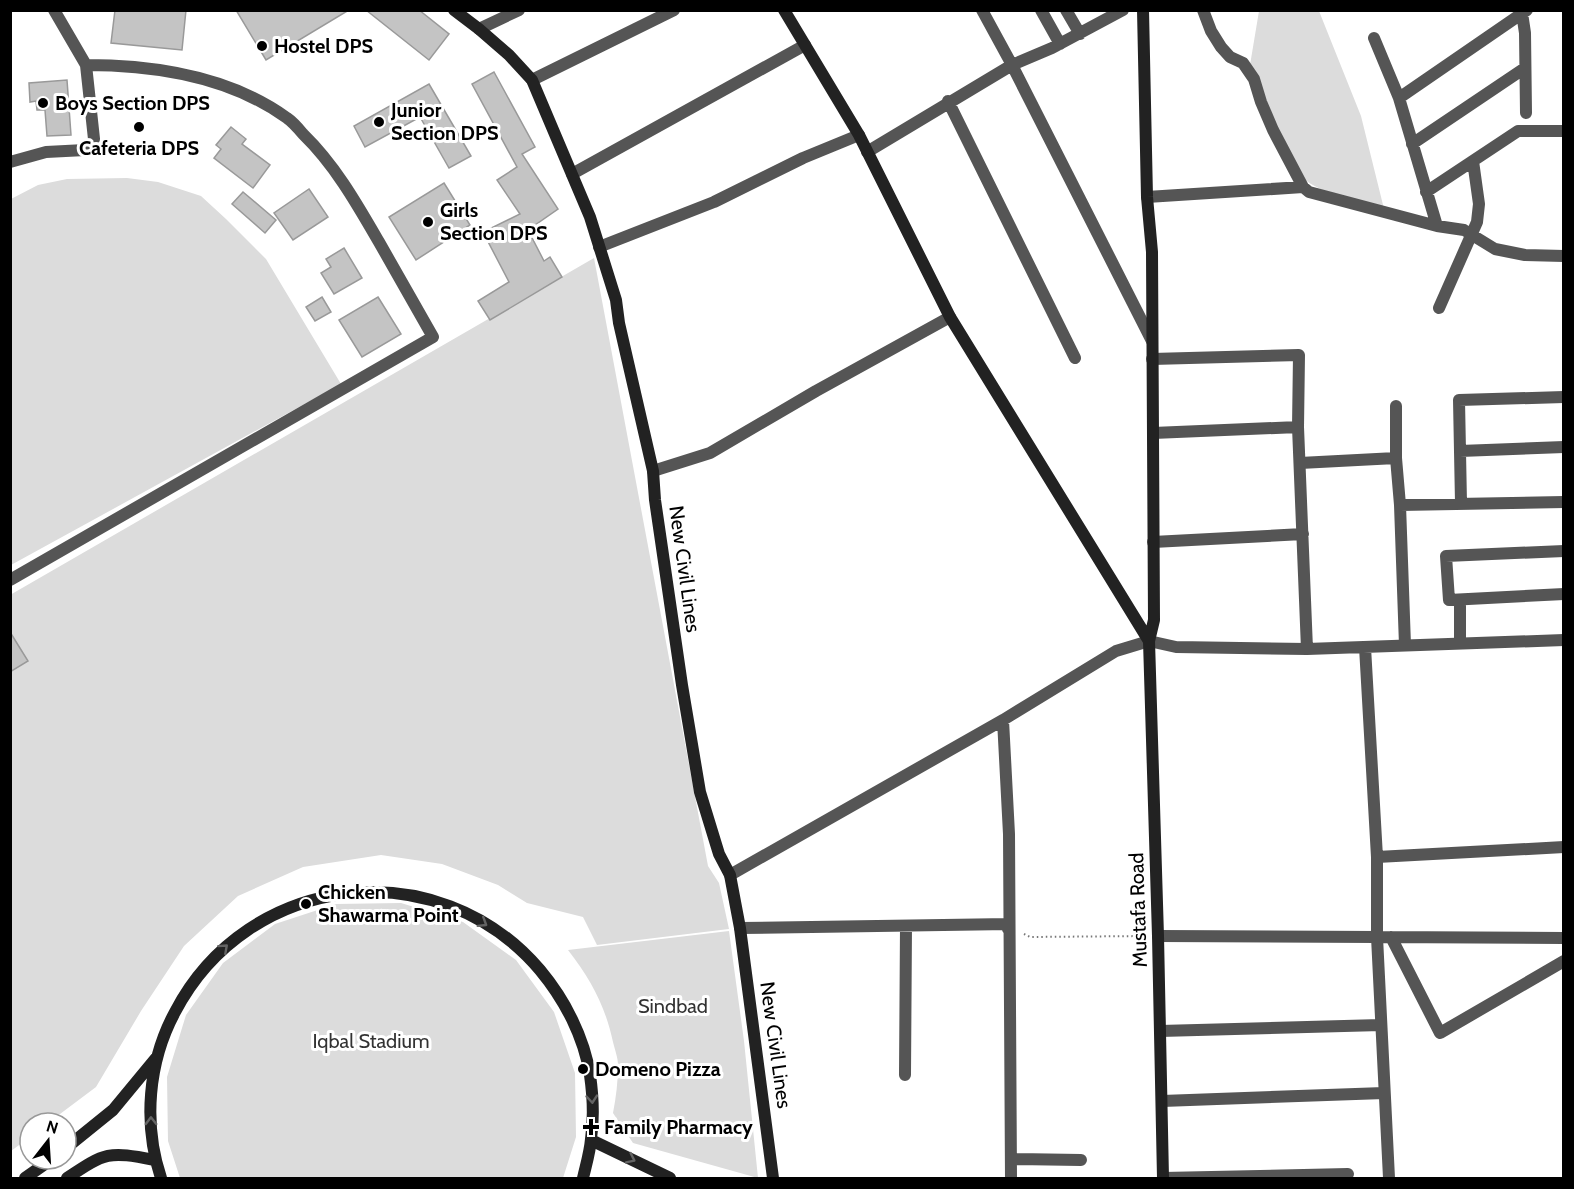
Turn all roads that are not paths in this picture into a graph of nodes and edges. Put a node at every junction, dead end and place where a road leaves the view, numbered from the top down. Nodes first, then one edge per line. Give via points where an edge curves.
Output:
1 (54, 10) edge
2 (454, 10) edge
3 (519, 10) edge
4 (674, 10) edge
5 (784, 10) edge
6 (982, 10) edge
7 (1041, 10) edge
8 (1066, 10) edge
9 (1124, 10) edge
10 (1143, 10) edge
11 (1203, 10) edge
12 (1524, 12) edge
13 (479, 29) junction
14 (1080, 34) junction
15 (1374, 38) dead end
16 (1060, 44) junction
17 (805, 45) junction
18 (1012, 64) junction
19 (86, 65) junction
20 (1525, 68) junction
21 (531, 80) junction
22 (1399, 98) junction
23 (948, 101) junction
24 (1526, 113) dead end
25 (1563, 131) edge
26 (859, 135) junction
27 (1412, 144) junction
28 (867, 152) junction
29 (1473, 161) junction
30 (10, 162) edge
31 (572, 174) junction
32 (1303, 187) junction
33 (1426, 192) junction
34 (1147, 197) junction
35 (1437, 226) junction
36 (1472, 234) junction
37 (599, 247) junction
38 (1563, 256) edge
39 (1439, 308) dead end
40 (950, 317) junction
41 (1152, 341) junction
42 (1075, 358) dead end
43 (1152, 359) junction
44 (1563, 397) edge
45 (1396, 406) dead end
46 (1298, 427) junction
47 (1153, 433) junction
48 (1563, 447) edge
49 (1460, 451) junction
50 (1396, 458) junction
51 (1300, 463) junction
52 (653, 471) junction
53 (1563, 502) edge
54 (1461, 503) junction
55 (1400, 504) junction
56 (1303, 534) junction
57 (1153, 542) junction
58 (1563, 551) edge
59 (10, 580) edge
60 (1563, 594) edge
61 (1460, 600) junction
62 (1563, 640) edge
63 (1149, 641) junction
64 (1460, 644) junction
65 (1405, 645) junction
66 (1365, 646) junction
67 (1307, 649) junction
68 (1003, 720) junction
69 (1563, 847) edge
70 (1377, 857) junction
71 (730, 875) junction
72 (906, 926) junction
73 (1009, 926) junction
74 (741, 928) junction
75 (1158, 936) junction
76 (1377, 937) junction
77 (1391, 937) junction
78 (1563, 938) edge
79 (1563, 961) edge
80 (1381, 1024) junction
81 (1161, 1031) junction
82 (157, 1057) junction
83 (905, 1075) dead end
84 (1384, 1093) junction
85 (1162, 1101) junction
86 (78, 1138) edge
87 (591, 1140) junction
88 (1011, 1159) junction
89 (155, 1160) junction
90 (1081, 1160) dead end
91 (1348, 1174) dead end
92 (1163, 1178) edge
93 (67, 1179) edge
94 (161, 1179) edge
95 (583, 1179) edge
96 (670, 1179) edge
97 (774, 1179) edge
98 (1011, 1179) edge
99 (1389, 1179) edge

1 - 19 street
2 - 13 street, New Civil Lines
3 - 13 street
4 - 21 street
5 - 17 street
6 - 18 street
7 - 16 street
8 - 14 street
9 - 14 street
10 - 34 street, Mustafa Road
11 - 32 street via 1221,47 1243,63 1254,79 1273,130
12 - 20 street
12 - 22 street
13 - 21 street, New Civil Lines
14 - 16 street
15 - 22 street
16 - 18 street
17 - 26 street
17 - 31 street
18 - 23 street
18 - 41 street
19 - 30 street via 94,139 85,150 46,152
19 - 59 street via 163,70 206,79 245,93 288,118 321,151 355,201 433,337
20 - 24 street
20 - 27 street
21 - 31 street, New Civil Lines
22 - 27 street
23 - 28 street
23 - 42 street
25 - 29 street via 1518,131
26 - 28 street
26 - 37 street via 714,202
27 - 33 street
28 - 40 street
29 - 33 street
29 - 36 street via 1479,204
31 - 37 street, New Civil Lines
32 - 34 street
32 - 35 street via 1309,192
33 - 35 street
34 - 41 street, Mustafa Road via 1152,252
35 - 36 street
36 - 38 street via 1495,249
36 - 39 street
37 - 52 street, New Civil Lines via 616,300
40 - 52 street via 710,453
40 - 63 street
41 - 43 street, Mustafa Road
43 - 46 street via 1299,355
43 - 47 street, Mustafa Road
44 - 49 street via 1459,400
45 - 50 street
46 - 47 street
46 - 51 street
47 - 57 street, Mustafa Road
48 - 49 street
49 - 54 street
50 - 51 street
50 - 55 street
51 - 56 street
52 - 71 street, New Civil Lines via 700,792 719,854
53 - 54 street
54 - 55 street
55 - 65 street
56 - 57 street
56 - 67 street
57 - 63 street, Mustafa Road via 1154,620
58 - 61 street via 1446,556 1449,600
60 - 61 street
61 - 64 street
62 - 64 street
63 - 67 street via 1176,647
63 - 68 street via 1116,651
63 - 75 street, Mustafa Road
64 - 65 street
65 - 66 street
66 - 67 street
66 - 70 street
68 - 71 street
68 - 73 street
69 - 70 street
70 - 76 street
71 - 74 street, New Civil Lines
72 - 73 street
72 - 74 street
72 - 83 street
73 - 88 street
74 - 97 street, New Civil Lines
75 - 76 street
75 - 81 street, Mustafa Road
76 - 77 street
76 - 80 street
77 - 78 street
77 - 79 street via 1440,1033
80 - 81 street
80 - 84 street
81 - 85 street, Mustafa Road
82 - 86 street via 113,1110
82 -> 87 street via 168,1025 202,969 252,926 313,899 379,891 413,895 475,917 504,935 550,982 568,1011 590,1074
89 -> 82 street via 151,1094
84 - 85 street
84 - 99 street
85 - 92 street, Mustafa Road
87 - 95 street
87 -> 96 street
88 - 90 street
88 - 98 street
89 - 93 street via 105,1155
89 - 94 street
91 - 92 street

